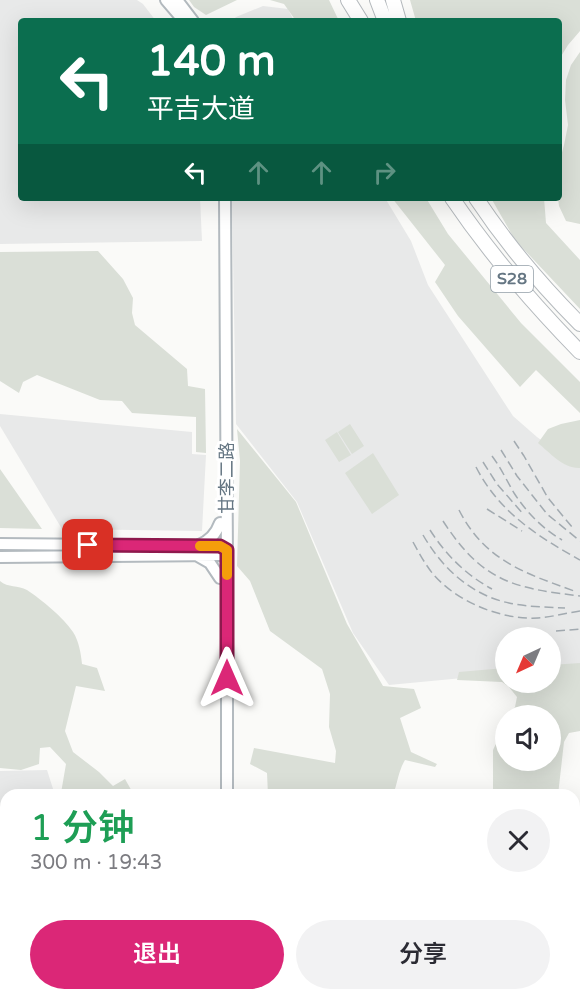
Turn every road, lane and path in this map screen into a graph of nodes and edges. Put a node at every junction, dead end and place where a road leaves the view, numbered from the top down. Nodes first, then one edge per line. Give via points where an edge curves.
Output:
1 (166, 0) edge
2 (177, 0) edge
3 (348, 0) edge
4 (357, 0) edge
5 (377, 0) edge
6 (393, 0) edge
7 (181, 18) edge
8 (191, 18) edge
9 (361, 18) edge
10 (362, 18) edge
11 (384, 18) edge
12 (398, 18) edge
13 (218, 201) edge
14 (225, 201) edge
15 (454, 201) edge
16 (478, 201) edge
17 (580, 324) edge
18 (580, 352) edge
19 (220, 523) junction
20 (0, 544) edge
21 (197, 550) junction
22 (223, 551) junction
23 (0, 556) edge
24 (220, 578) junction
25 (220, 789) edge
26 (227, 789) edge

1 - 7 main road
2 - 8 main road
3 - 9 highway
4 - 10 highway
5 - 11 highway
6 - 12 highway
13 - 19 main road, 甘李二路
14 - 22 main road, 甘李二路
15 - 18 highway, S28 via 494,257
16 - 17 highway, S28 via 517,254
19 - 21 main road via 212,538
19 - 22 main road, 甘李二路
20 - 21 main road
21 - 22 main road
21 - 23 main road
21 - 24 main road
22 - 24 main road, 甘李二路
22 - 26 main road, 甘李二路
24 - 25 main road, 甘李二路

